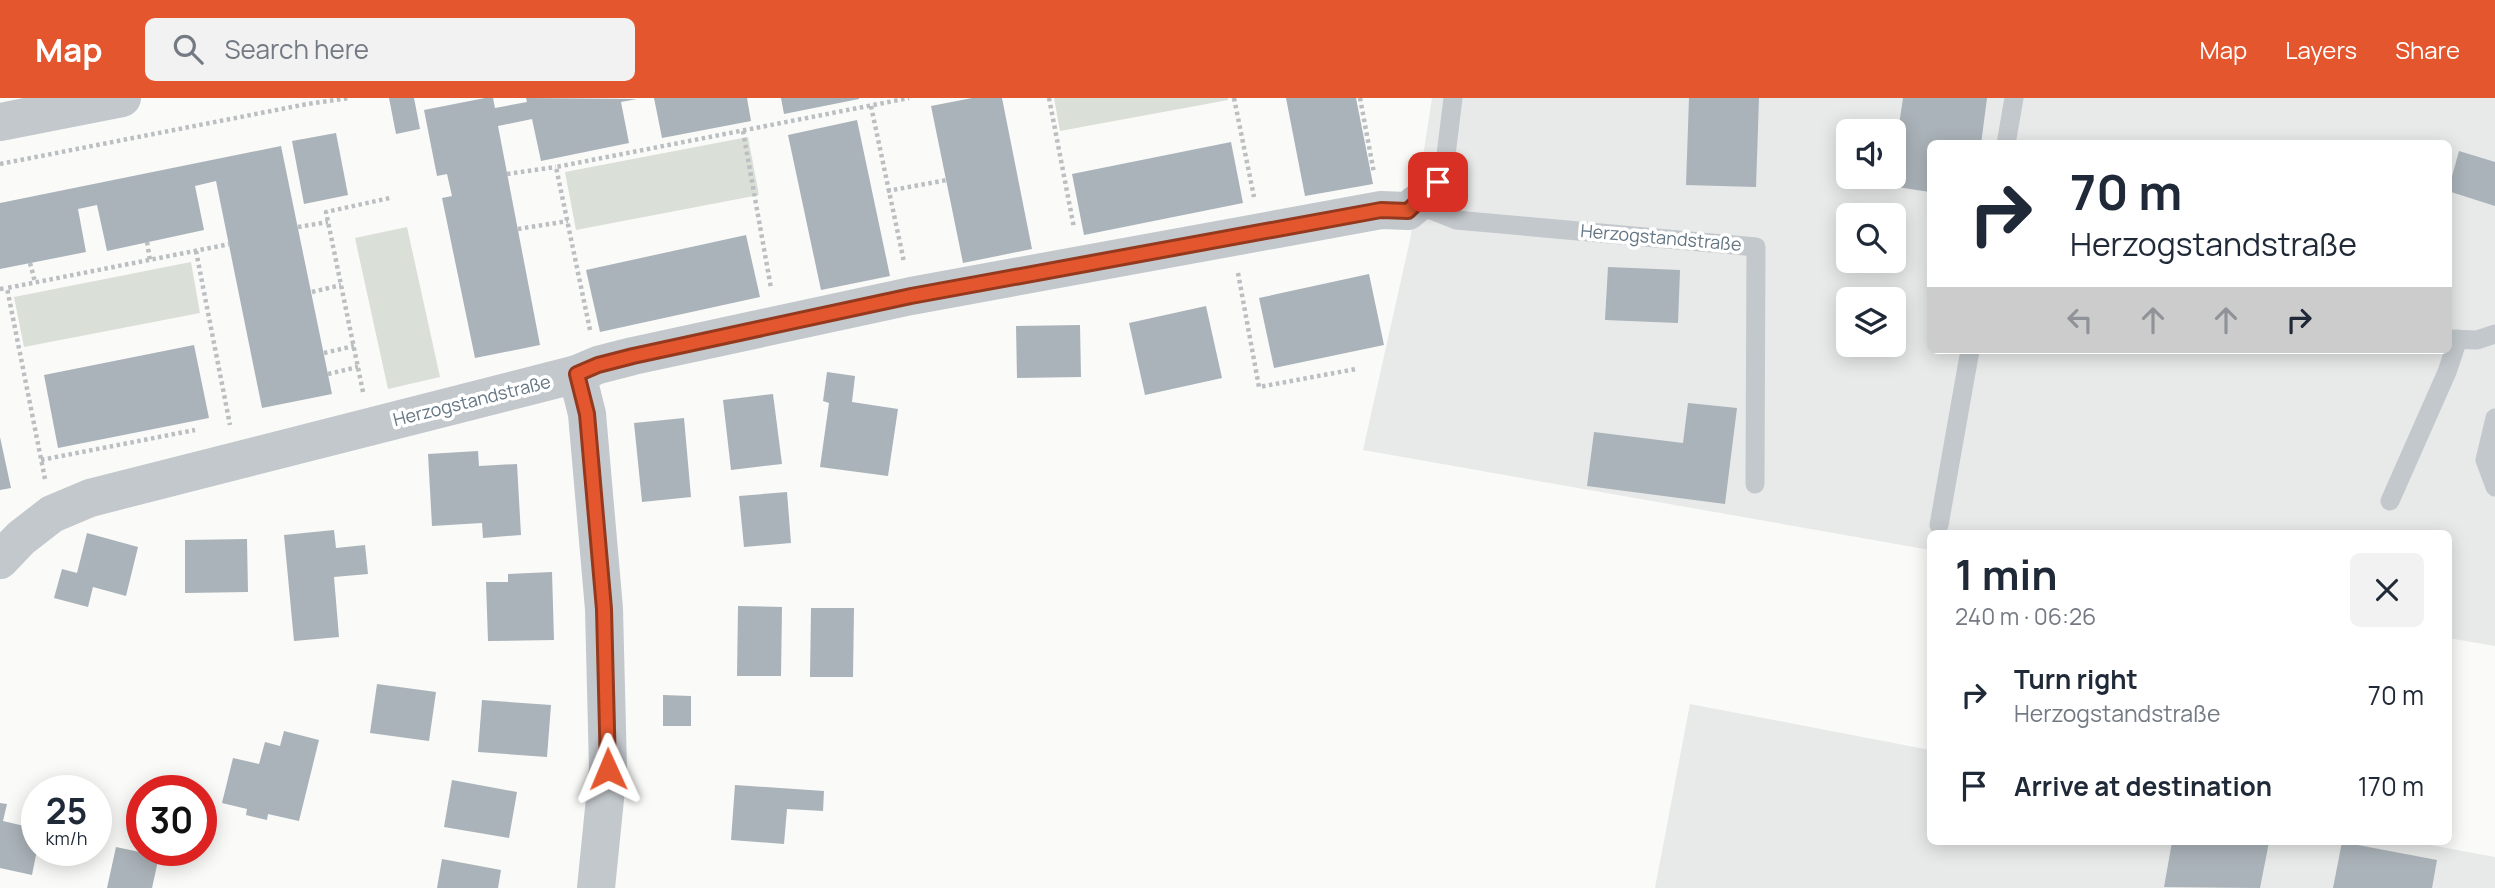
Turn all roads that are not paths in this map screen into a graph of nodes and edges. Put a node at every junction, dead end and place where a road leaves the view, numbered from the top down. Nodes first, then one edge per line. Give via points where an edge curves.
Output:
1 (122, 98) edge
2 (1453, 98) edge
3 (2014, 98) edge
4 (0, 122) edge
5 (2007, 140) edge
6 (1399, 207) junction
7 (2495, 334) edge
8 (2453, 339) edge
9 (1969, 354) edge
10 (2450, 354) edge
11 (587, 370) junction
12 (2495, 418) edge
13 (1755, 484) dead end
14 (2495, 487) edge
15 (2390, 501) dead end
16 (1939, 525) dead end
17 (0, 560) edge
18 (596, 888) edge

1 - 4 street
2 - 6 lane via 1445,163 1438,182
3 - 5 lane
6 - 11 street, Herzogstandstraße via 911,296
6 - 13 lane, Herzogstandstraße via 1456,220 1756,247
7 - 8 lane via 2477,340
9 - 16 lane
10 - 15 lane via 2447,372
11 - 17 street, Herzogstandstraße via 90,498 52,514
11 - 18 street via 604,609 608,769
12 - 14 lane via 2485,460

